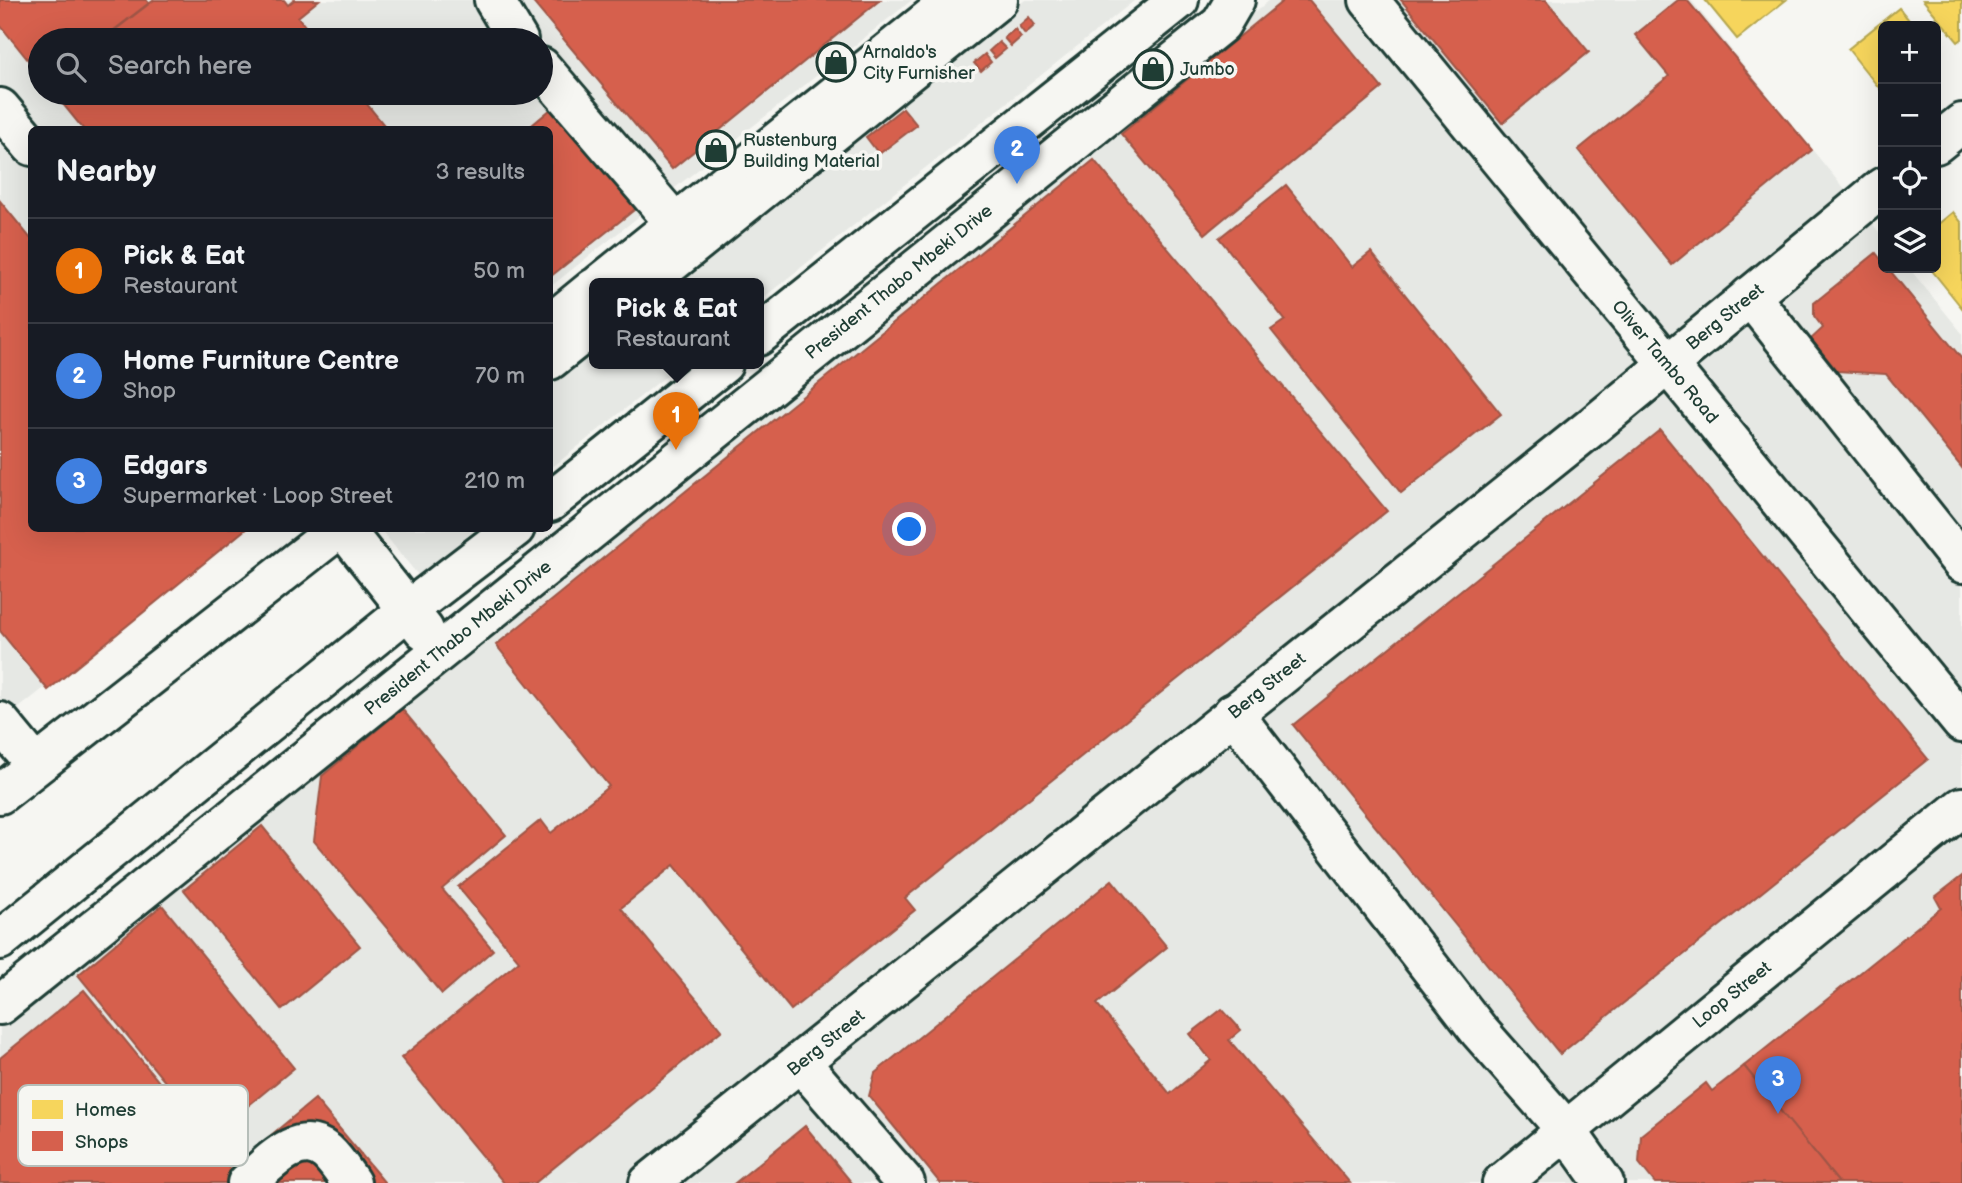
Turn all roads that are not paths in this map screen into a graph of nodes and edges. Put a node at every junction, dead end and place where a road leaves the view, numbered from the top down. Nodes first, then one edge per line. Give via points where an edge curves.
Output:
1 (494, 0) edge
2 (953, 0) edge
3 (998, 0) edge
4 (1179, 0) edge
5 (1235, 0) edge
6 (1369, 0) edge
7 (511, 28) edge
8 (553, 81) edge
9 (0, 108) edge
10 (1962, 123) edge
11 (1941, 140) edge
12 (28, 141) edge
13 (1878, 191) edge
14 (675, 223) junction
15 (607, 278) edge
16 (652, 278) edge
17 (589, 292) edge
18 (1750, 296) junction
19 (553, 322) edge
20 (589, 329) edge
21 (764, 331) edge
22 (553, 358) edge
23 (1668, 364) junction
24 (717, 369) edge
25 (553, 500) edge
26 (292, 532) edge
27 (337, 532) edge
28 (345, 532) edge
29 (510, 532) edge
30 (1962, 563) edge
31 (408, 610) junction
32 (441, 651) junction
33 (1233, 713) junction
34 (0, 722) edge
35 (1962, 723) edge
36 (12, 761) edge
37 (0, 794) edge
38 (1962, 807) edge
39 (0, 940) edge
40 (0, 1005) edge
41 (801, 1063) junction
42 (1567, 1132) junction
43 (247, 1183) edge
44 (351, 1183) edge
45 (649, 1183) edge
46 (905, 1183) edge
47 (1502, 1183) edge
48 (1604, 1183) edge

1 - 7 street
2 - 14 street
3 - 16 street
4 - 21 street
5 - 32 street, President Thabo Mbeki Drive via 1221,24
6 - 23 street, Oliver Tambo Road
8 - 14 street
9 - 12 street
10 - 11 street
13 - 18 street, Berg Street
14 - 15 street
17 - 19 street
18 - 23 street, Berg Street
18 - 30 street
20 - 22 street
23 - 33 street, Berg Street
23 - 35 street, Oliver Tambo Road
24 - 25 street
26 - 36 street
27 - 37 street
28 - 31 street
29 - 31 street
31 - 32 street
31 - 39 street
32 - 40 street, President Thabo Mbeki Drive
33 - 41 street, Berg Street
33 - 42 street via 1480,1032
34 - 36 street
38 - 42 street, Loop Street
41 - 45 street, Berg Street
41 - 46 street
42 - 47 street, Loop Street
42 - 48 street
43 - 44 street via 293,1146 306,1143 326,1152

